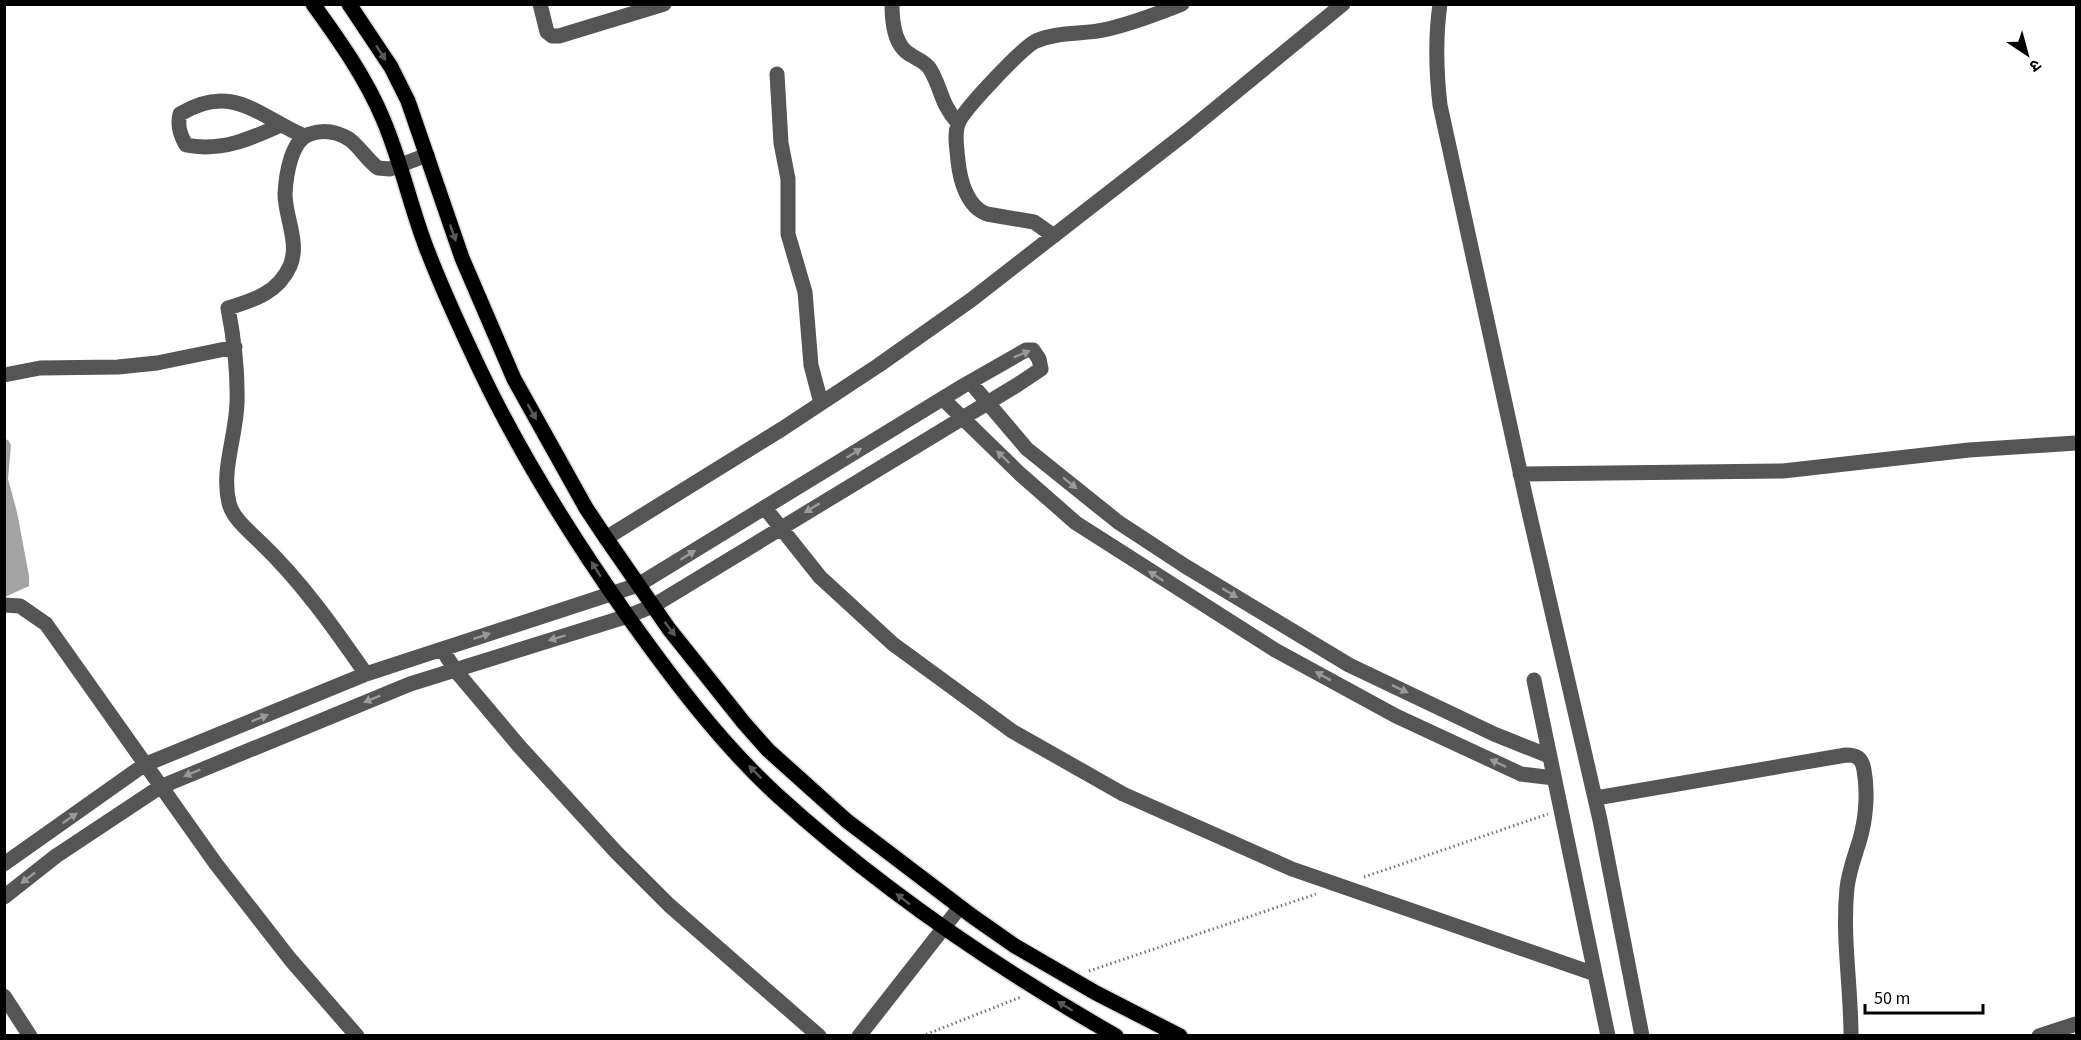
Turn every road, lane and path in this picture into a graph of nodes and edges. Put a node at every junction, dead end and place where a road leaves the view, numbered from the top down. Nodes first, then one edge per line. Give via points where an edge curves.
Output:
1 (313, 4) edge
2 (349, 4) edge
3 (540, 4) edge
4 (664, 4) edge
5 (892, 4) edge
6 (1182, 4) edge
7 (1343, 4) edge
8 (1440, 4) edge
9 (777, 74) dead end
10 (958, 123) junction
11 (281, 125) junction
12 (304, 136) junction
13 (427, 155) junction
14 (400, 165) junction
15 (1054, 236) junction
16 (235, 347) junction
17 (4, 375) edge
18 (970, 382) junction
19 (943, 399) junction
20 (988, 402) junction
21 (821, 403) junction
22 (962, 418) junction
23 (2076, 443) edge
24 (1520, 474) junction
25 (765, 508) junction
26 (780, 528) junction
27 (606, 538) junction
28 (638, 585) junction
29 (611, 593) junction
30 (4, 605) edge
31 (653, 606) junction
32 (627, 616) junction
33 (442, 649) junction
34 (454, 670) junction
35 (366, 674) junction
36 (1534, 680) dead end
37 (1549, 756) junction
38 (144, 765) junction
39 (1554, 778) junction
40 (160, 787) junction
41 (1596, 798) junction
42 (4, 864) edge
43 (4, 897) edge
44 (960, 907) junction
45 (944, 928) junction
46 (1595, 974) junction
47 (1039, 990) junction
48 (4, 996) edge
49 (2076, 1024) edge
50 (30, 1035) edge
51 (357, 1035) edge
52 (819, 1035) edge
53 (859, 1035) edge
54 (922, 1035) edge
55 (1116, 1035) edge
56 (1180, 1035) edge
57 (1608, 1035) edge
58 (1642, 1035) edge
59 (1851, 1035) edge
60 (2039, 1035) edge

1 - 14 main road via 366,85
2 -> 13 main road via 391,67
3 - 4 street via 547,32 559,36
5 - 10 street via 900,46 927,63 944,106
6 - 10 street via 1107,29 1062,34 1033,43 981,94
7 - 15 street
8 - 24 street via 1436,33 1440,105
9 - 21 street via 781,143 788,179 788,234 805,292 810,365
10 - 15 street via 958,165 973,205 987,214 1034,222
11 - 11 street via 234,101 207,103 186,110 178,122 186,146 203,149 233,145
11 - 12 street
12 - 14 street via 320,130 335,132 350,140 378,168
12 - 16 street via 292,156 285,194 294,248 291,265 275,288 228,308
13 - 14 street
13 -> 27 main road via 462,258 514,379
29 -> 14 main road via 555,507 481,373 426,247
15 - 21 street via 971,300
16 - 17 street via 118,368 40,368
16 - 35 street via 237,405 226,488 230,507 286,569
18 - 19 street
18 - 20 street
18 -> 20 street via 1032,350 1041,369
19 - 22 street
25 -> 19 street
20 - 22 street
20 -> 37 street via 1027,449 1118,522 1185,566 1349,665
21 - 27 street
22 -> 26 street
39 -> 22 street via 1521,774 1396,716 1275,650 1076,523
23 - 24 street via 1969,450 1783,471
24 - 41 street
25 - 26 street
28 -> 25 street
26 - 31 street
26 - 46 street via 820,577 893,644 1012,731 1123,794 1292,869
27 - 28 main road
28 - 29 street
28 - 31 main road
29 - 32 main road
33 -> 29 street
30 - 38 street via 20,606 46,624
31 - 32 street
31 -> 44 main road via 768,750 847,821
32 -> 34 street
45 -> 32 main road via 775,793 683,692
33 - 34 street
33 - 35 street
34 -> 40 street via 410,684
34 - 52 street via 573,808 669,905
38 -> 35 street
36 - 37 street
37 - 39 street
38 - 40 street
42 -> 38 street
39 - 46 street
40 -> 43 street via 56,856
40 - 51 street via 290,959
41 - 58 street
41 - 59 street via 1846,755 1862,760 1866,802 1850,867 1846,907
44 - 45 street
44 - 56 main road via 1024,952
45 - 47 main road
45 - 53 street
46 - 57 street
47 - 54 path
55 -> 47 main road
48 - 50 street
49 - 60 street

